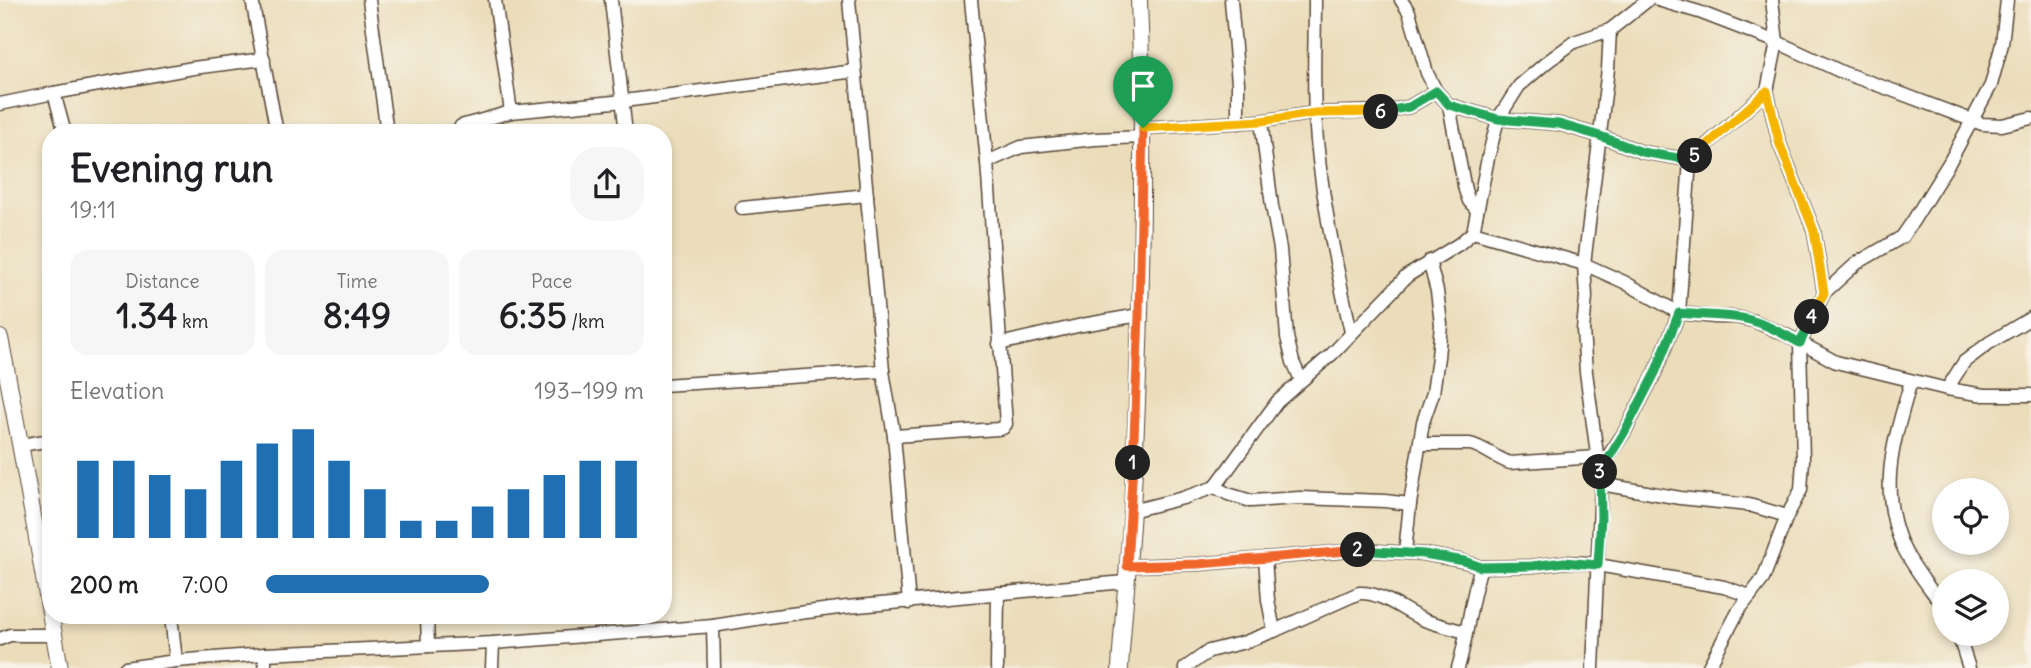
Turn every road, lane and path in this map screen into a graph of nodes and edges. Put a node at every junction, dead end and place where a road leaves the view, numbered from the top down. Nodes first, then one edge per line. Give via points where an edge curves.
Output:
1 (253, 0) edge
2 (369, 0) edge
3 (495, 0) edge
4 (611, 0) edge
5 (849, 0) edge
6 (971, 0) edge
7 (1139, 0) edge
8 (1231, 0) edge
9 (1315, 0) edge
10 (1401, 0) edge
11 (1648, 0) edge
12 (1661, 0) edge
13 (1772, 0) edge
14 (2007, 0) edge
15 (1610, 30) junction
16 (1777, 42) junction
17 (264, 59) junction
18 (855, 71) junction
19 (1436, 91) junction
20 (1767, 91) junction
21 (54, 93) junction
22 (624, 102) junction
23 (0, 104) edge
24 (1449, 105) junction
25 (510, 112) junction
26 (1315, 113) junction
27 (2031, 118) edge
28 (1498, 119) junction
29 (1970, 120) junction
30 (1261, 121) junction
31 (1238, 122) junction
32 (63, 124) edge
33 (275, 124) edge
34 (386, 124) edge
35 (468, 124) edge
36 (625, 124) edge
37 (1143, 133) junction
38 (1600, 136) junction
39 (1690, 160) junction
40 (987, 162) junction
41 (867, 195) junction
42 (741, 208) dead end
43 (1477, 210) junction
44 (1474, 232) junction
45 (1429, 261) junction
46 (1584, 264) junction
47 (1824, 293) junction
48 (1679, 313) junction
49 (1139, 315) junction
50 (2031, 318) edge
51 (1351, 332) junction
52 (0, 338) edge
53 (1800, 343) junction
54 (999, 344) junction
55 (883, 371) junction
56 (1301, 380) junction
57 (1911, 381) junction
58 (672, 384) edge
59 (1947, 389) junction
60 (2031, 395) edge
61 (894, 436) junction
62 (42, 442) edge
63 (1420, 444) junction
64 (21, 445) junction
65 (1598, 464) junction
66 (1601, 484) junction
67 (1215, 487) junction
68 (1410, 504) junction
69 (1132, 511) junction
70 (1787, 516) junction
71 (1405, 552) junction
72 (1265, 558) junction
73 (1598, 565) junction
74 (1481, 567) junction
75 (42, 570) edge
76 (1126, 574) junction
77 (1932, 590) edge
78 (998, 593) junction
79 (1750, 596) junction
80 (909, 603) junction
81 (52, 624) edge
82 (171, 624) edge
83 (427, 624) edge
84 (713, 626) junction
85 (1274, 631) junction
86 (1466, 632) junction
87 (54, 635) junction
88 (0, 639) edge
89 (493, 643) junction
90 (428, 646) junction
91 (1962, 646) edge
92 (265, 654) junction
93 (176, 661) junction
94 (1596, 667) edge
95 (60, 668) edge
96 (125, 668) edge
97 (265, 668) edge
98 (492, 668) edge
99 (714, 668) edge
100 (997, 668) edge
101 (1120, 668) edge
102 (1185, 668) edge
103 (1458, 668) edge
104 (1708, 668) edge
105 (1969, 668) edge

1 - 17 street
2 - 34 street
3 - 25 street
4 - 22 street
5 - 18 street
6 - 40 street
7 - 37 street
8 - 31 street
9 - 26 street
10 - 19 street
11 - 15 street
12 - 16 street
13 - 16 street
14 - 29 street via 1991,85
15 - 28 street via 1574,42 1547,62 1520,86
15 - 38 street
16 - 20 street
16 - 29 street via 1844,74
17 - 21 street
17 - 33 street
18 - 22 street
18 - 41 street
19 - 24 street
19 - 26 street via 1409,107
20 - 39 street
20 - 47 street via 1779,142 1814,231
21 - 23 street
21 - 32 street
22 - 25 street
22 - 36 street
24 - 28 street
24 - 43 street via 1465,190
25 - 35 street
26 - 30 street
26 - 51 street via 1330,235
27 - 29 street via 2001,125
28 - 38 street via 1559,124
28 - 43 street
29 - 47 street via 1902,237 1857,263
30 - 31 street
30 - 56 street via 1280,249 1287,337
31 - 37 street
37 - 40 street via 1021,147
37 - 49 street
38 - 39 street via 1642,152
38 - 46 street
39 - 48 street
40 - 54 street
41 - 42 street
41 - 55 street
43 - 44 street
44 - 45 street
44 - 46 street
45 - 51 street via 1407,276
45 - 63 street via 1441,324 1433,393
46 - 48 street
46 - 65 street via 1583,330
47 - 53 street
48 - 53 street via 1754,321
48 - 65 street via 1624,433
49 - 54 street
49 - 69 street
50 - 59 street via 1964,362
51 - 56 street
52 - 64 street
53 - 57 street via 1836,362
53 - 70 street via 1804,460 1801,490
54 - 61 street via 1003,428
55 - 58 street
55 - 61 street
56 - 67 street via 1277,402
57 - 59 street
57 - 77 street via 1888,483 1903,546
59 - 60 street
61 - 80 street
62 - 64 street
63 - 65 street via 1476,445 1510,463
63 - 68 street
64 - 75 street
65 - 66 street
66 - 70 street via 1749,505
66 - 73 street
67 - 68 street via 1251,501 1300,498
67 - 69 street
68 - 71 street
69 - 76 street
70 - 79 street via 1763,579
71 - 72 street via 1361,550
71 - 74 street
72 - 76 street
72 - 85 street
73 - 74 street via 1564,562
73 - 79 street via 1724,587
73 - 94 street
74 - 86 street
76 - 78 street
76 - 101 street
78 - 80 street
78 - 100 street
79 - 104 street
80 - 84 street
81 - 87 street
82 - 93 street
83 - 90 street
84 - 89 street
84 - 99 street
85 - 86 street via 1369,592 1426,620
85 - 102 street via 1209,652
86 - 103 street
87 - 88 street
87 - 95 street
89 - 90 street
89 - 98 street
90 - 92 street
91 - 105 street
92 - 93 street
92 - 97 street
93 - 96 street

